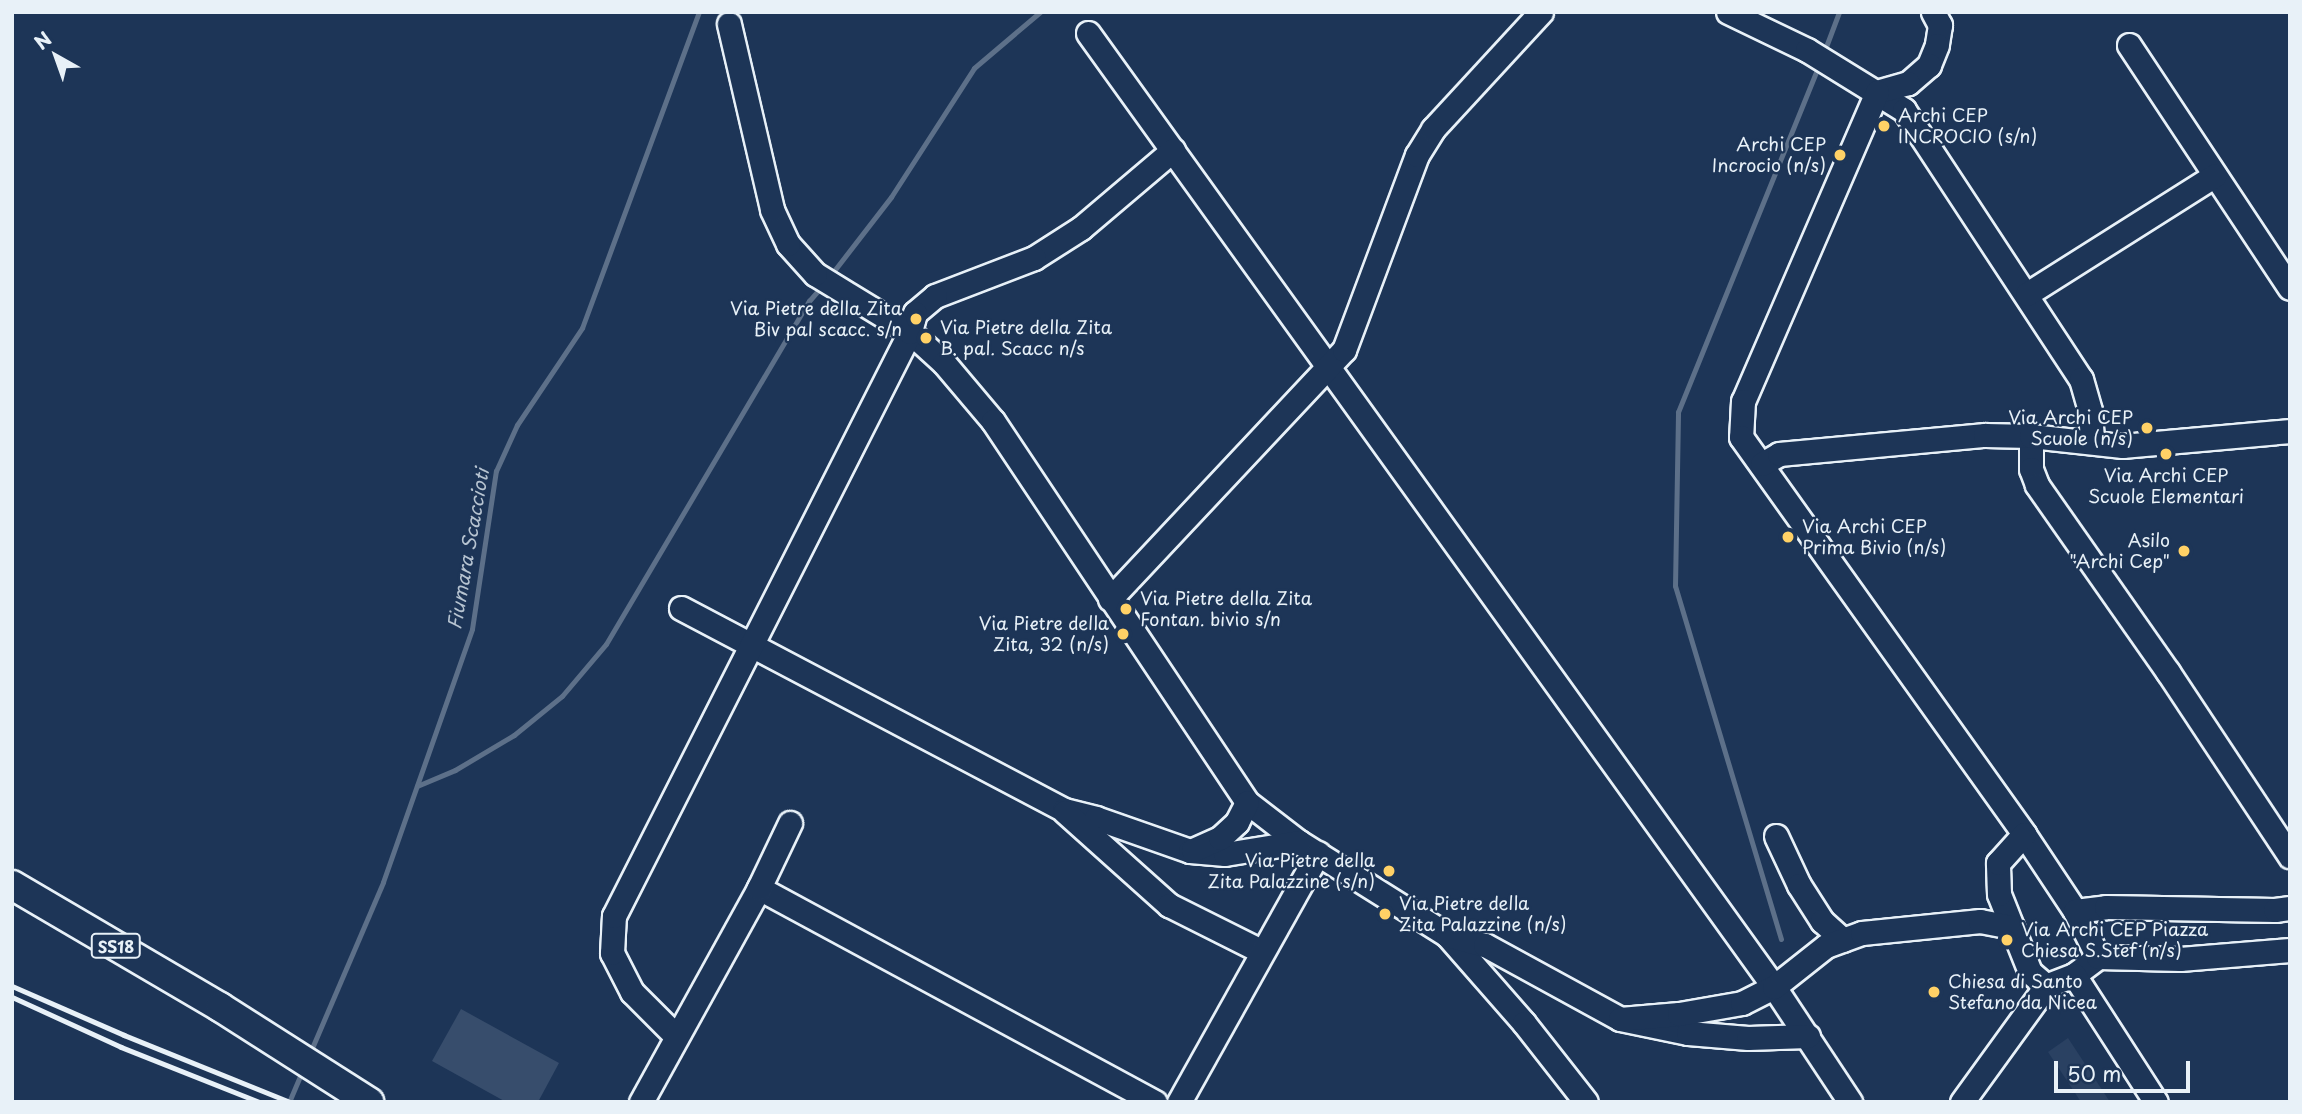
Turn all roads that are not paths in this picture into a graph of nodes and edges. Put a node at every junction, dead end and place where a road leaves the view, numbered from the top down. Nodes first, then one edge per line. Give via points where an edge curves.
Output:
1 (1541, 12) edge
2 (1728, 12) edge
3 (1933, 12) edge
4 (729, 24) dead end
5 (1088, 33) dead end
6 (2129, 45) dead end
7 (1877, 92) junction
8 (1173, 150) junction
9 (2214, 175) junction
10 (2290, 288) edge
11 (2027, 295) junction
12 (910, 332) junction
13 (1331, 366) junction
14 (2290, 431) edge
15 (2031, 436) junction
16 (2092, 441) junction
17 (1762, 464) junction
18 (1110, 599) junction
19 (681, 608) dead end
20 (750, 645) junction
21 (1247, 802) junction
22 (1064, 810) junction
23 (790, 823) dead end
24 (2024, 834) junction
25 (1776, 836) dead end
26 (1308, 848) junction
27 (1190, 851) junction
28 (2290, 856) edge
29 (12, 885) edge
30 (759, 888) junction
31 (1999, 894) junction
32 (2290, 908) edge
33 (2075, 911) junction
34 (1980, 921) junction
35 (2012, 927) junction
36 (1447, 935) junction
37 (1843, 940) junction
38 (2290, 950) edge
39 (1261, 951) junction
40 (2098, 957) junction
41 (2074, 975) junction
42 (2046, 986) junction
43 (1774, 987) junction
44 (1620, 1019) junction
45 (1808, 1036) junction
46 (676, 1037) junction
47 (369, 1102) edge
48 (641, 1102) edge
49 (1155, 1102) edge
50 (1179, 1102) edge
51 (1586, 1102) edge
52 (1850, 1102) edge
53 (1962, 1102) edge
54 (2156, 1102) edge

1 - 13 street via 1433,129 1417,155 1344,350
2 - 7 street via 1807,50
3 - 7 street via 1940,24 1928,65 1908,83
4 - 12 street via 772,209 788,244 815,274
5 - 8 street
6 - 9 street
7 - 11 street via 1904,110
7 - 17 street via 1743,401 1741,438
8 - 12 street via 1082,228 1034,258 934,296 915,313
8 - 13 street
9 - 10 street
9 - 11 street
11 - 16 street via 2081,379
12 - 18 street via 944,363 993,421
12 - 20 street
13 - 18 street
13 - 43 street
14 - 16 street via 2122,446
15 - 16 street
15 - 17 street via 1985,435 1779,454
15 - 28 street via 2031,469 2037,485
17 - 24 street
18 - 21 street
19 - 20 street
20 - 22 street
20 - 46 street via 614,916 612,953 632,992
21 - 26 street
21 - 27 street via 1220,838
22 - 27 street
22 - 39 street via 1169,905
23 - 30 street
24 - 31 street via 1998,863
24 - 33 street
25 - 37 street via 1822,921
26 - 27 street via 1225,854
26 - 36 street
26 - 39 street
29 - 47 main road, SS18 via 220,1007
30 - 46 street
30 - 49 street
31 - 34 street
31 - 35 street
32 - 33 street via 2106,907
33 - 40 street
34 - 35 street
34 - 37 street via 1863,933
35 - 42 street via 2030,972
36 - 44 street via 1485,945
36 - 51 street
37 - 43 street via 1826,946
38 - 40 street via 2180,959
39 - 50 street
40 - 41 street
41 - 42 street
41 - 54 street
42 - 53 street
43 - 44 street via 1742,1003
43 - 45 street
44 - 45 street via 1688,1033
45 - 52 street
46 - 48 street

